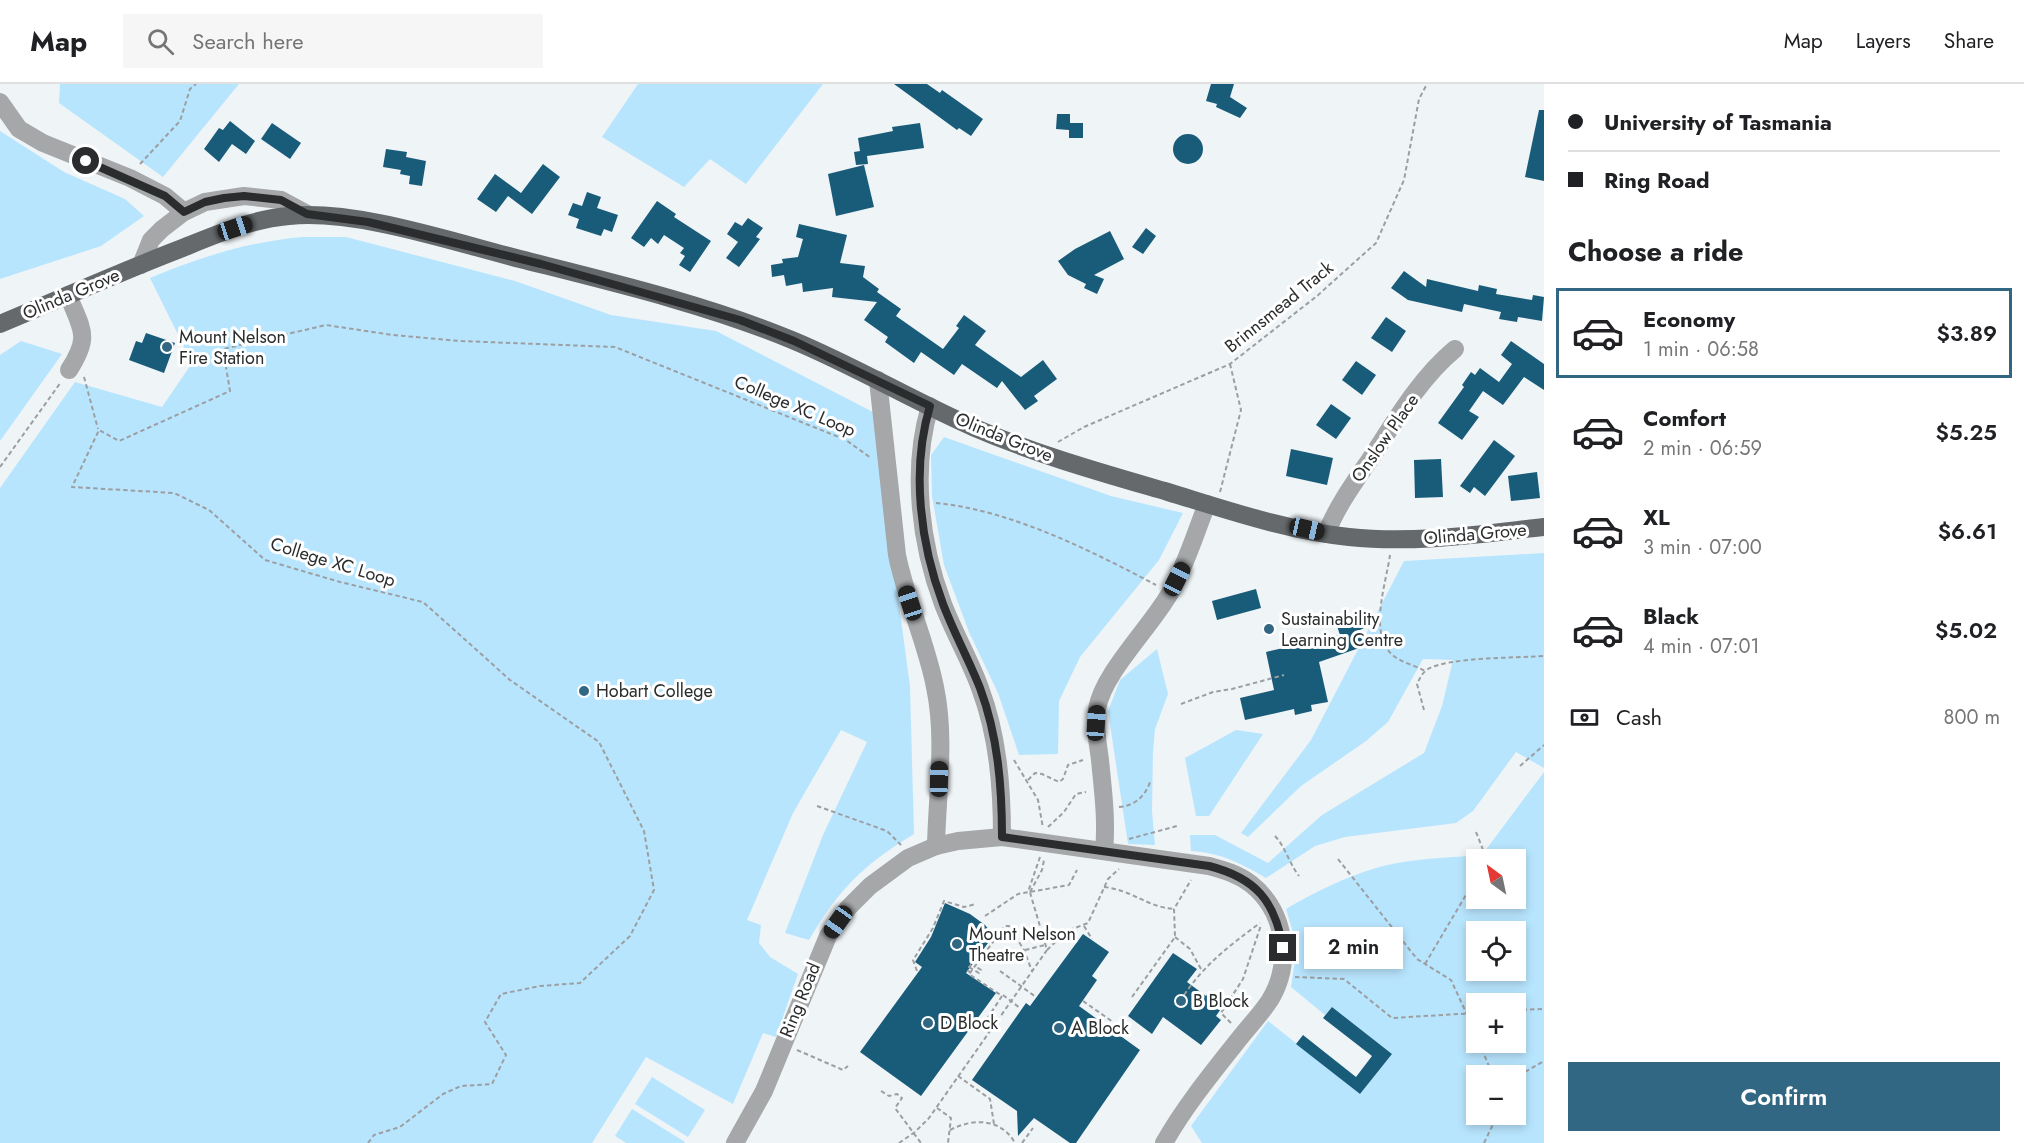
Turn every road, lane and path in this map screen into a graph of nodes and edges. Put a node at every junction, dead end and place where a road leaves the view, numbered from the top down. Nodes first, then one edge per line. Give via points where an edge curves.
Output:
1 (196, 84) edge
2 (1426, 84) edge
3 (0, 102) edge
4 (130, 178) junction
5 (184, 212) junction
6 (307, 214) junction
7 (141, 265) junction
8 (68, 296) junction
9 (0, 324) edge
10 (1455, 349) dead end
11 (74, 364) junction
12 (1230, 364) junction
13 (878, 380) junction
14 (930, 406) junction
15 (99, 430) junction
16 (1040, 453) junction
17 (0, 467) edge
18 (889, 471) junction
19 (921, 501) junction
20 (1212, 505) junction
21 (1544, 527) edge
22 (1326, 534) junction
23 (1393, 539) junction
24 (1170, 592) junction
25 (1544, 656) edge
26 (1425, 671) junction
27 (1284, 675) dead end
28 (1181, 704) dead end
29 (1424, 710) dead end
30 (1544, 744) edge
31 (1100, 758) junction
32 (998, 761) junction
33 (1520, 766) dead end
34 (1028, 780) junction
35 (1150, 782) dead end
36 (1073, 797) dead end
37 (817, 806) dead end
38 (1106, 809) junction
39 (1054, 821) dead end
40 (1177, 826) dead end
41 (1043, 831) dead end
42 (1476, 832) dead end
43 (1275, 836) dead end
44 (1002, 837) junction
45 (936, 846) junction
46 (1049, 849) junction
47 (1483, 849) edge
48 (1104, 852) junction
49 (908, 858) junction
50 (1338, 859) dead end
51 (1040, 860) dead end
52 (1123, 860) junction
53 (1201, 864) junction
54 (1077, 870) dead end
55 (1299, 876) dead end
56 (1104, 887) junction
57 (1030, 892) junction
58 (1466, 895) edge
59 (976, 904) dead end
60 (1174, 909) junction
61 (985, 916) dead end
62 (1084, 926) junction
63 (1175, 937) junction
64 (1092, 939) dead end
65 (1045, 945) junction
66 (1024, 950) junction
67 (1047, 950) junction
68 (980, 952) dead end
69 (1425, 964) junction
70 (975, 966) junction
71 (969, 967) junction
72 (1202, 970) junction
73 (917, 971) dead end
74 (1000, 971) dead end
75 (1032, 971) junction
76 (1280, 974) junction
77 (1021, 986) junction
78 (1184, 995) dead end
79 (1002, 996) junction
80 (1036, 997) dead end
81 (1132, 997) dead end
82 (1083, 1001) dead end
83 (1010, 1002) junction
84 (1020, 1008) dead end
85 (1544, 1008) edge
86 (1526, 1009) edge
87 (1466, 1011) edge
88 (1466, 1013) edge
89 (1113, 1022) dead end
90 (988, 1032) junction
91 (1242, 1035) junction
92 (783, 1042) junction
93 (1544, 1060) edge
94 (848, 1066) dead end
95 (1526, 1071) edge
96 (958, 1076) junction
97 (881, 1091) dead end
98 (936, 1107) junction
99 (994, 1124) junction
100 (1493, 1125) edge
101 (1032, 1128) dead end
102 (950, 1130) junction
103 (915, 1132) junction
104 (368, 1143) edge
105 (735, 1143) edge
106 (899, 1143) edge
107 (921, 1143) edge
108 (948, 1143) edge
109 (1015, 1143) edge
110 (1022, 1143) edge
111 (1164, 1143) edge
112 (1484, 1143) edge

1 - 4 path via 190,89 180,121
2 - 12 path, Brinnsmead Track via 1419,99 1404,180 1376,243 1317,296
3 - 4 street via 19,129 43,143
4 - 5 street via 165,196
5 - 6 street, Olinda Grove via 205,202 244,196 281,200
5 - 7 street, Olinda Grove via 151,240
6 - 7 main road, Olinda Grove via 247,224
6 - 13 main road, Olinda Grove via 419,233 705,309 794,341
7 - 8 main road, Olinda Grove
8 - 9 main road, Olinda Grove
8 - 11 street via 83,336 82,349
10 - 22 street, Onslow Place via 1429,375 1384,439 1334,514
11 - 15 path
11 - 17 path
12 - 16 path, Brinnsmead Track via 1084,427
12 - 20 path via 1241,410
13 - 14 main road, Olinda Grove
13 - 18 street
14 - 16 main road, Olinda Grove
14 - 19 street via 921,445
15 - 18 path, College XC Loop via 119,441 230,391 223,349 326,325 460,341 615,347 846,440
15 - 104 path, College XC Loop via 72,487 174,493 209,510 266,560 423,602 510,680 599,742 644,831 654,890 630,936 580,983 501,994 485,1022 506,1055 492,1084 461,1086 443,1094 400,1127 374,1135
16 - 20 main road, Olinda Grove
18 - 45 street via 893,528 902,576 929,659 939,712
19 - 24 path via 966,506 1081,546
19 - 32 street via 935,580 980,689
20 - 22 main road, Olinda Grove
20 - 24 street
21 - 23 main road, Olinda Grove
22 - 23 main road, Olinda Grove
23 - 26 path via 1380,618 1381,639 1395,657
24 - 31 street via 1100,696 1096,723
25 - 26 path via 1449,664
26 - 29 path via 1418,684
27 - 28 path
30 - 33 path
31 - 34 path via 1071,762 1059,782 1035,773
31 - 38 street
32 - 34 path via 1013,759
32 - 44 street
34 - 41 path via 1043,817
35 - 38 path via 1147,792 1133,804
36 - 39 path
37 - 49 path via 887,831
38 - 48 street
40 - 52 path via 1124,841
42 - 47 path
43 - 55 path
44 - 45 street, Ring Road
44 - 46 street, Ring Road
45 - 49 street, Ring Road
46 - 48 street, Ring Road
46 - 57 path
48 - 52 street, Ring Road
49 - 92 street, Ring Road via 870,886 828,936
50 - 69 path
51 - 57 path
52 - 53 street, Ring Road
52 - 56 path
53 - 60 path
53 - 76 street, Ring Road via 1231,871 1269,902 1279,923 1283,948
54 - 57 path via 1064,888
56 - 60 path via 1124,890 1160,908
56 - 62 path
57 - 61 path via 1011,898
57 - 65 path
58 - 69 path
59 - 73 path via 964,907 944,901 913,960
60 - 63 path
62 - 64 path
62 - 67 path via 1067,931
63 - 72 path via 1190,949
63 - 81 path
65 - 66 path
65 - 67 path
66 - 70 path via 1011,927 1005,926
66 - 75 path
67 - 75 path
68 - 71 path
69 - 87 path via 1451,980
70 - 71 path via 981,970 979,973
70 - 79 path via 969,974
71 - 84 path via 967,970
72 - 78 path
72 - 91 path via 1262,922 1243,979 1221,1012
74 - 77 path
75 - 77 path
76 - 88 path via 1301,979 1344,979 1392,1018
76 - 91 street, Ring Road via 1270,999
77 - 80 path
77 - 83 path
79 - 83 path
79 - 90 path via 985,1022
82 - 89 path
83 - 90 path
85 - 86 path
90 - 96 path
91 - 111 street, Ring Road via 1183,1111
92 - 94 path via 843,1070
92 - 105 street, Ring Road via 764,1091
93 - 95 path
96 - 98 path
96 - 99 path via 990,1099
97 - 103 path via 902,1098 895,1108
98 - 102 path via 951,1118
98 - 103 path
99 - 102 path via 981,1121
99 - 109 path
100 - 112 path
101 - 110 path
102 - 108 path
103 - 106 path
103 - 107 path

